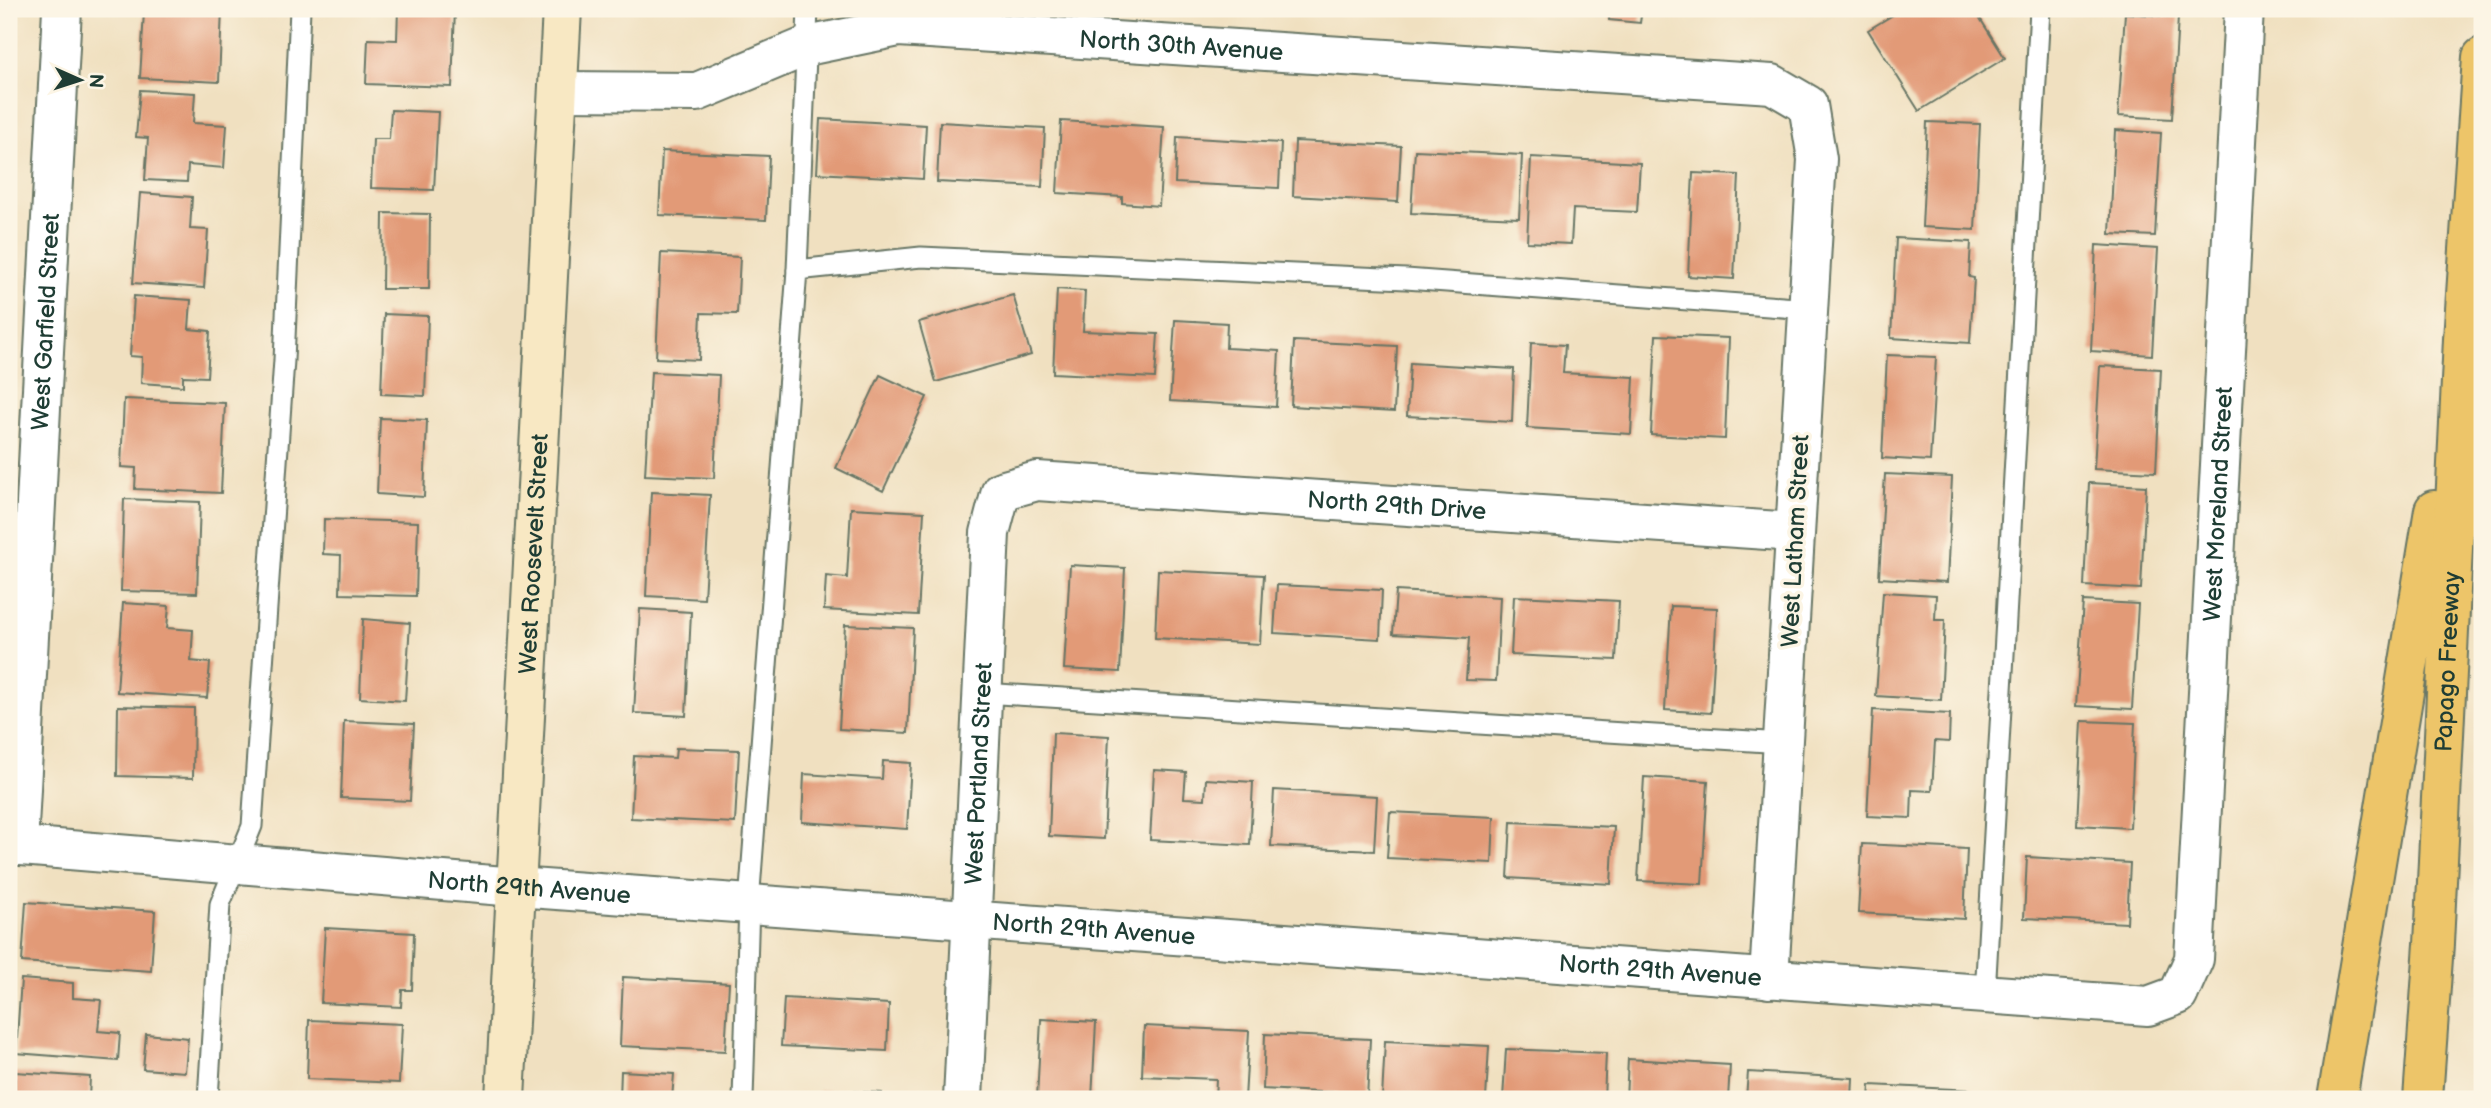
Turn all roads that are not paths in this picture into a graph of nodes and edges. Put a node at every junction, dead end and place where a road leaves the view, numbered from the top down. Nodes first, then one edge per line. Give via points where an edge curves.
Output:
1 (62, 9) edge
2 (300, 9) edge
3 (562, 9) edge
4 (2040, 9) edge
5 (2244, 9) edge
6 (807, 27) edge
7 (2482, 57) edge
8 (558, 91) junction
9 (1808, 105) joint
10 (797, 270) junction
11 (1809, 309) junction
12 (2463, 339) junction
13 (1001, 491) joint
14 (1795, 532) junction
15 (983, 693) junction
16 (1783, 743) junction
17 (13, 846) edge
18 (236, 863) junction
19 (516, 887) junction
20 (749, 903) junction
21 (972, 920) junction
22 (1769, 979) junction
23 (1985, 995) junction
24 (2178, 995) joint
25 (208, 1099) edge
26 (505, 1099) edge
27 (743, 1099) edge
28 (963, 1099) edge
29 (2337, 1099) edge
30 (2423, 1099) edge

1 - 17 street, West Garfield Street
2 - 18 lane via 284,360 252,826
3 - 8 street, West Roosevelt Street
4 - 23 lane
5 - 24 street, West Moreland Street via 2194,959
6 - 8 street, North 30th Avenue via 697,92
6 - 9 street, North 30th Avenue via 899,27 1772,84
6 - 10 lane
7 - 12 highway, Papago Freeway
8 - 19 street, West Roosevelt Street
9 - 11 street, West Latham Street via 1817,159
10 - 11 lane via 921,257 1406,279
10 - 20 lane
11 - 14 street, West Latham Street
12 - 29 highway
12 - 30 highway, Papago Freeway
13 - 14 street, North 29th Drive via 1037,481
13 - 15 street, West Portland Street via 990,533
14 - 16 street, West Latham Street
15 - 16 lane
15 - 21 street, West Portland Street
16 - 22 street, West Latham Street
17 - 18 street, North 29th Avenue
18 - 19 street, North 29th Avenue
18 - 25 lane via 220,904
19 - 20 street, North 29th Avenue
19 - 26 street, West Roosevelt Street
20 - 21 street, North 29th Avenue
20 - 27 lane
21 - 22 street, North 29th Avenue
21 - 28 street, West Portland Street
22 - 23 street, North 29th Avenue
23 - 24 street, North 29th Avenue via 2148,1006

